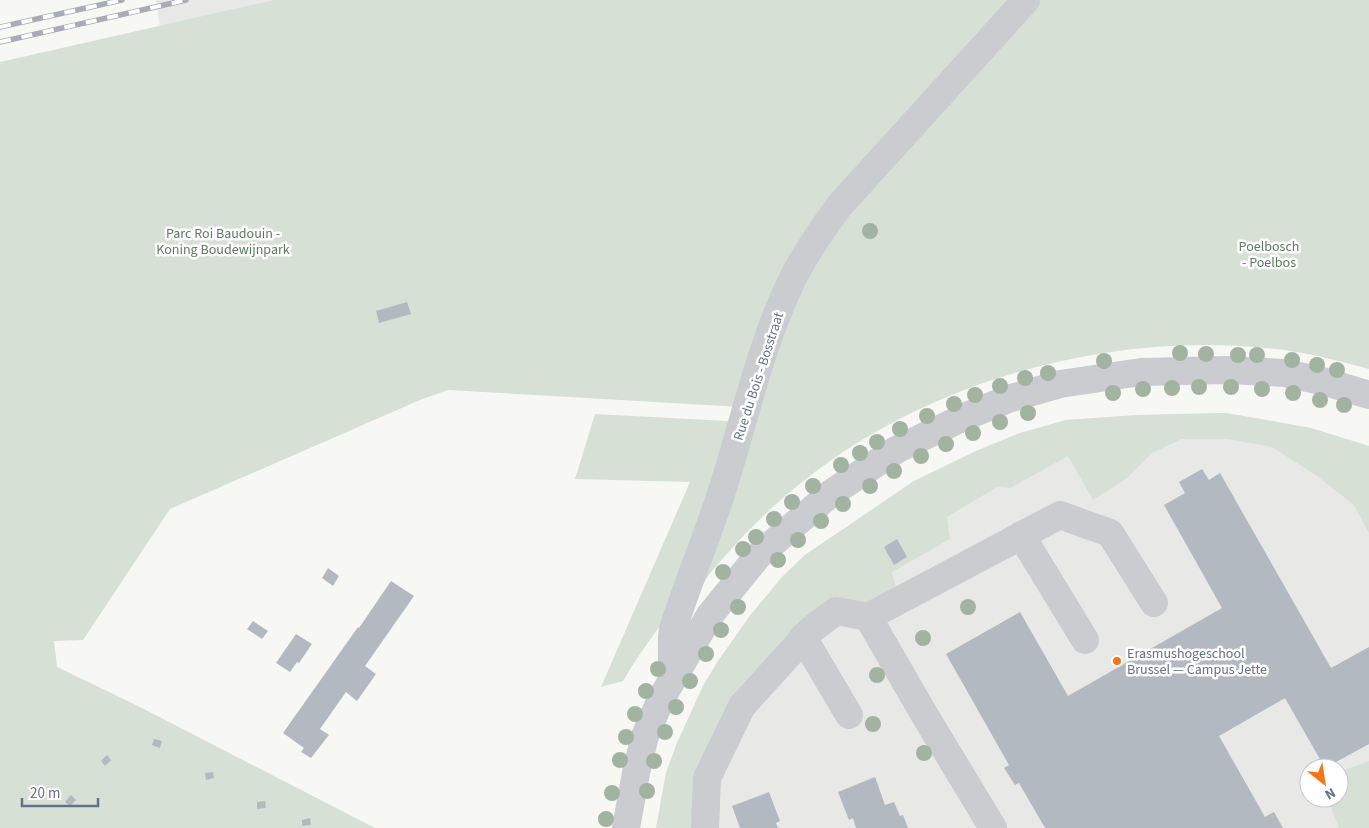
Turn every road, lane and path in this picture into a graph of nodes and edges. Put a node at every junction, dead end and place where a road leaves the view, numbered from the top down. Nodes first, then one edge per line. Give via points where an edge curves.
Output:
1 (1026, 0) edge
2 (1369, 395) edge
3 (1022, 535) junction
4 (1154, 603) dead end
5 (868, 617) junction
6 (803, 637) junction
7 (1085, 640) dead end
8 (672, 680) junction
9 (849, 715) dead end
10 (626, 828) edge
11 (705, 828) edge
12 (993, 828) edge

1 - 8 street, Rue du Bois - Bosstraat via 840,205 794,277 762,355 720,498 676,622 672,637
2 - 8 street via 1285,373 1228,370 1141,372 1060,384 998,403 896,450 830,494 758,556 710,615
3 - 4 street via 1060,515 1110,533
3 - 5 street
3 - 7 street
5 - 6 street via 836,611
5 - 12 street
6 - 9 street
6 - 11 street via 742,706 707,778
8 - 10 street via 645,736

